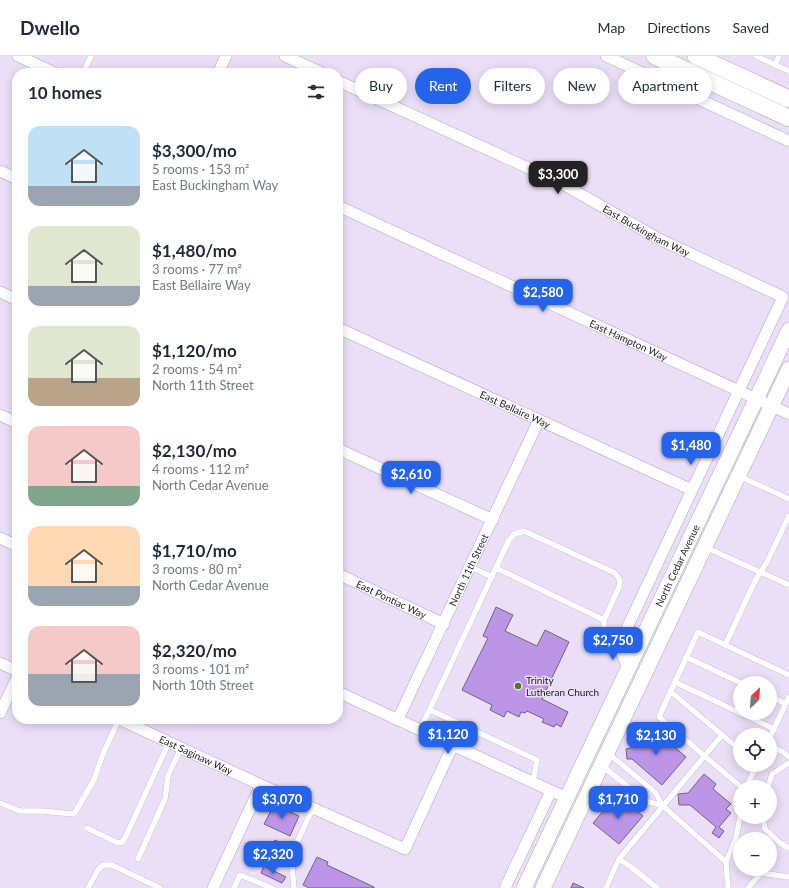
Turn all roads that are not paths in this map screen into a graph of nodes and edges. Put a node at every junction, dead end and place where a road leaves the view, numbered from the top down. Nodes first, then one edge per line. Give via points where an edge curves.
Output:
1 (19, 56) edge
2 (91, 56) edge
3 (226, 56) edge
4 (285, 56) edge
5 (606, 56) edge
6 (655, 56) edge
7 (696, 56) edge
8 (756, 56) edge
9 (779, 56) edge
10 (775, 65) junction
11 (44, 68) edge
12 (85, 68) edge
13 (220, 68) edge
14 (311, 68) edge
15 (789, 71) edge
16 (343, 83) edge
17 (789, 99) edge
18 (789, 118) edge
19 (789, 141) edge
20 (0, 171) edge
21 (12, 177) edge
22 (343, 208) edge
23 (0, 292) edge
24 (12, 298) edge
25 (343, 330) edge
26 (789, 330) edge
27 (789, 369) edge
28 (739, 390) junction
29 (757, 398) junction
30 (772, 405) junction
31 (789, 413) edge
32 (0, 415) edge
33 (539, 420) junction
34 (12, 421) edge
35 (343, 451) edge
36 (738, 476) junction
37 (692, 490) junction
38 (789, 499) edge
39 (789, 516) edge
40 (493, 520) junction
41 (787, 526) edge
42 (0, 538) edge
43 (12, 544) edge
44 (705, 546) junction
45 (471, 567) junction
46 (496, 568) junction
47 (761, 572) junction
48 (343, 576) edge
49 (492, 577) junction
50 (789, 585) edge
51 (604, 620) junction
52 (444, 624) junction
53 (621, 642) junction
54 (725, 644) junction
55 (686, 657) junction
56 (0, 663) edge
57 (12, 669) edge
58 (628, 669) junction
59 (789, 674) edge
60 (733, 679) edge
61 (675, 682) junction
62 (12, 689) edge
63 (670, 691) junction
64 (343, 694) edge
65 (789, 697) edge
66 (777, 700) edge
67 (786, 704) junction
68 (430, 710) junction
69 (733, 710) edge
70 (0, 714) edge
71 (398, 719) junction
72 (755, 720) edge
73 (117, 724) edge
74 (130, 724) edge
75 (772, 728) edge
76 (774, 728) edge
77 (420, 730) junction
78 (722, 735) junction
79 (170, 742) junction
80 (733, 744) edge
81 (453, 745) junction
82 (181, 748) junction
83 (777, 749) edge
84 (705, 756) junction
85 (789, 757) edge
86 (604, 759) junction
87 (789, 763) edge
88 (733, 780) edge
89 (770, 780) edge
90 (533, 782) junction
91 (261, 785) junction
92 (551, 791) junction
93 (567, 798) junction
94 (0, 803) edge
95 (663, 806) junction
96 (313, 808) junction
97 (765, 824) edge
98 (87, 828) dead end
99 (789, 848) edge
100 (733, 849) edge
101 (138, 859) dead end
102 (619, 859) junction
103 (726, 862) junction
104 (777, 875) edge
105 (756, 876) edge
106 (789, 877) edge
107 (544, 885) edge
108 (294, 886) edge
109 (157, 887) edge
110 (526, 887) edge
111 (88, 888) edge
112 (212, 888) edge
113 (234, 888) edge
114 (272, 888) edge
115 (287, 888) edge
116 (505, 888) edge
117 (606, 888) edge
118 (657, 888) edge
119 (728, 888) edge
120 (748, 888) edge

1 - 11 street
2 - 12 lane
3 - 13 street
4 - 14 street
5 - 19 street
6 - 18 main road
7 - 17 main road via 714,62
8 - 10 lane
9 - 10 lane
10 - 15 lane
16 - 28 street, East Buckingham Way via 560,183 657,238 783,297
20 - 21 street
22 - 28 street, East Hampton Way
23 - 24 street
25 - 33 street, East Bellaire Way
26 - 29 main road, North Cedar Avenue
27 - 30 main road, North Cedar Avenue
28 - 29 street, East Hampton Way
28 - 37 street
29 - 30 street, East Hampton Way
29 - 58 main road, North Cedar Avenue
30 - 31 street, East Hampton Way
30 - 36 main road, North Cedar Avenue
32 - 34 street
33 - 37 street, East Bellaire Way
33 - 40 street, North 11th Street
35 - 40 street
36 - 38 lane
36 - 44 main road, North Cedar Avenue
37 - 53 street
39 - 41 lane
40 - 45 street, North 11th Street
41 - 47 lane
42 - 43 street
44 - 47 lane
44 - 86 main road, North Cedar Avenue
45 - 49 lane
45 - 52 street, North 11th Street
46 - 49 lane
46 - 51 lane
46 - 51 lane via 514,534 524,531 615,573 620,580 619,587
47 - 50 lane
47 - 54 lane
48 - 52 street, East Pontiac Way
49 - 68 lane
51 - 53 lane via 604,629
52 - 71 street, North 11th Street
53 - 58 street
54 - 55 lane via 698,632
54 - 59 lane
55 - 60 lane
55 - 61 lane
56 - 57 street
58 - 86 main road via 631,682 598,753 598,758
58 - 93 main road, North Cedar Avenue
61 - 63 lane
61 - 69 lane
62 - 70 street
63 - 78 lane
63 - 84 lane via 659,717
64 - 71 street
65 - 67 lane
66 - 67 lane
67 - 76 lane
68 - 77 lane
68 - 90 lane via 537,760
71 - 77 street
72 - 75 lane
73 - 94 lane via 94,780 74,814 41,810 20,811
74 - 79 street, East Saginaw Way
77 - 81 street
78 - 80 lane
78 - 84 lane
79 - 82 street, East Saginaw Way
79 - 98 lane via 122,842
81 - 90 street
81 - 96 street, East Saginaw Way via 405,849
82 - 91 street, East Saginaw Way
82 - 101 lane via 168,776 165,799
83 - 85 lane
84 - 88 lane
84 - 95 lane
86 - 95 lane via 655,792
86 - 95 lane via 646,801
86 - 107 main road, North Cedar Avenue
87 - 89 lane via 772,774
90 - 92 street
91 - 96 street, East Saginaw Way
91 - 112 street
92 - 93 street
92 - 116 street
93 - 107 main road via 570,809 547,859 543,873
93 - 110 main road, North Cedar Avenue
95 - 102 lane
95 - 103 lane
96 - 108 lane via 291,856
97 - 99 lane via 765,829
100 - 103 lane
102 - 117 lane
102 - 118 lane
103 - 119 lane
104 - 106 lane
105 - 120 lane
108 - 115 lane
109 - 111 lane via 112,865 103,865
113 - 114 lane via 240,875

